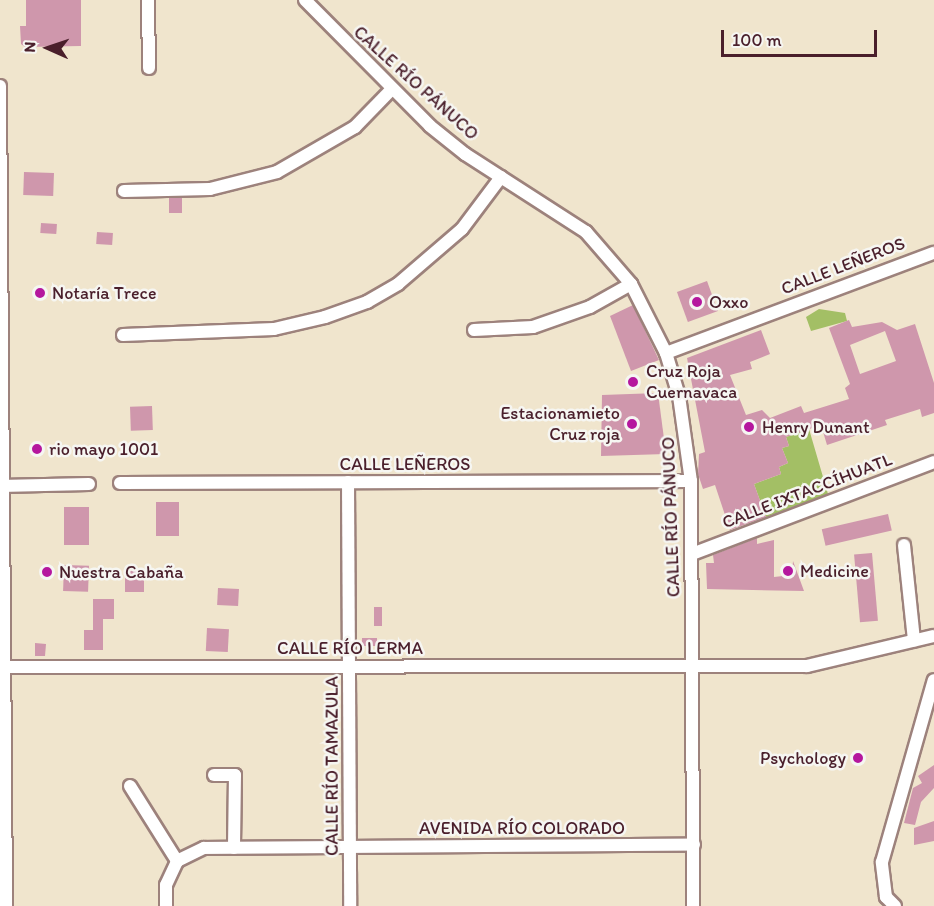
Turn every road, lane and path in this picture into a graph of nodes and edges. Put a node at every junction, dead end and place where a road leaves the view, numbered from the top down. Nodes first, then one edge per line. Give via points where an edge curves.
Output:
1 (148, 0) edge
2 (305, 0) edge
3 (150, 68) dead end
4 (0, 86) edge
5 (391, 90) junction
6 (1, 119) edge
7 (1, 170) edge
8 (501, 177) junction
9 (124, 191) dead end
10 (934, 253) edge
11 (631, 284) junction
12 (474, 330) dead end
13 (123, 335) dead end
14 (666, 353) junction
15 (934, 462) edge
16 (691, 480) junction
17 (348, 482) junction
18 (120, 483) dead end
19 (89, 484) dead end
20 (2, 486) edge
21 (904, 545) dead end
22 (692, 554) junction
23 (934, 636) edge
24 (914, 640) junction
25 (694, 665) junction
26 (349, 666) junction
27 (3, 667) edge
28 (934, 680) edge
29 (214, 775) dead end
30 (130, 786) dead end
31 (694, 845) junction
32 (350, 846) junction
33 (234, 848) junction
34 (177, 861) junction
35 (3, 890) edge
36 (6, 906) edge
37 (166, 906) edge
38 (350, 906) edge
39 (693, 906) edge
40 (895, 906) edge

1 - 3 street
2 - 5 street, CALLE RÍO PÁNUCO
4 - 6 street
5 - 8 street, CALLE RÍO PÁNUCO via 447,140
5 - 9 street via 355,127 277,172 210,189
6 - 7 street
7 - 20 street
8 - 11 street, CALLE RÍO PÁNUCO via 586,232
8 - 13 street via 462,229 398,284 367,302 274,329
10 - 14 street, CALLE LEÑEROS
11 - 12 street via 590,307 533,327
11 - 14 street, CALLE RÍO PÁNUCO
14 - 16 street, CALLE RÍO PÁNUCO via 683,415
15 - 22 street, CALLE IXTACCÍHUATL
16 - 17 street, CALLE LEÑEROS
16 - 22 street, CALLE RÍO PÁNUCO
17 - 18 street, CALLE LEÑEROS
17 - 26 street, CALLE RÍO TAMAZULA
19 - 20 street
20 - 27 street
21 - 24 street
22 - 25 street, CALLE RÍO PÁNUCO
23 - 24 street, CALLE RÍO LERMA
24 - 25 street, CALLE RÍO LERMA via 807,666
25 - 26 street, CALLE RÍO LERMA
25 - 31 street, CALLE RÍO PÁNUCO
26 - 27 street, CALLE RÍO LERMA
26 - 32 street, CALLE RÍO TAMAZULA
27 - 35 street
28 - 40 street via 882,862 886,897
29 - 33 street via 235,775
30 - 34 street
31 - 32 street, AVENIDA RÍO COLORADO
31 - 39 street, CALLE RÍO PÁNUCO
32 - 33 street, AVENIDA RÍO COLORADO
32 - 38 street, CALLE RÍO TAMAZULA
33 - 34 street, AVENIDA RÍO COLORADO via 204,848
34 - 37 street via 166,885
35 - 36 street

